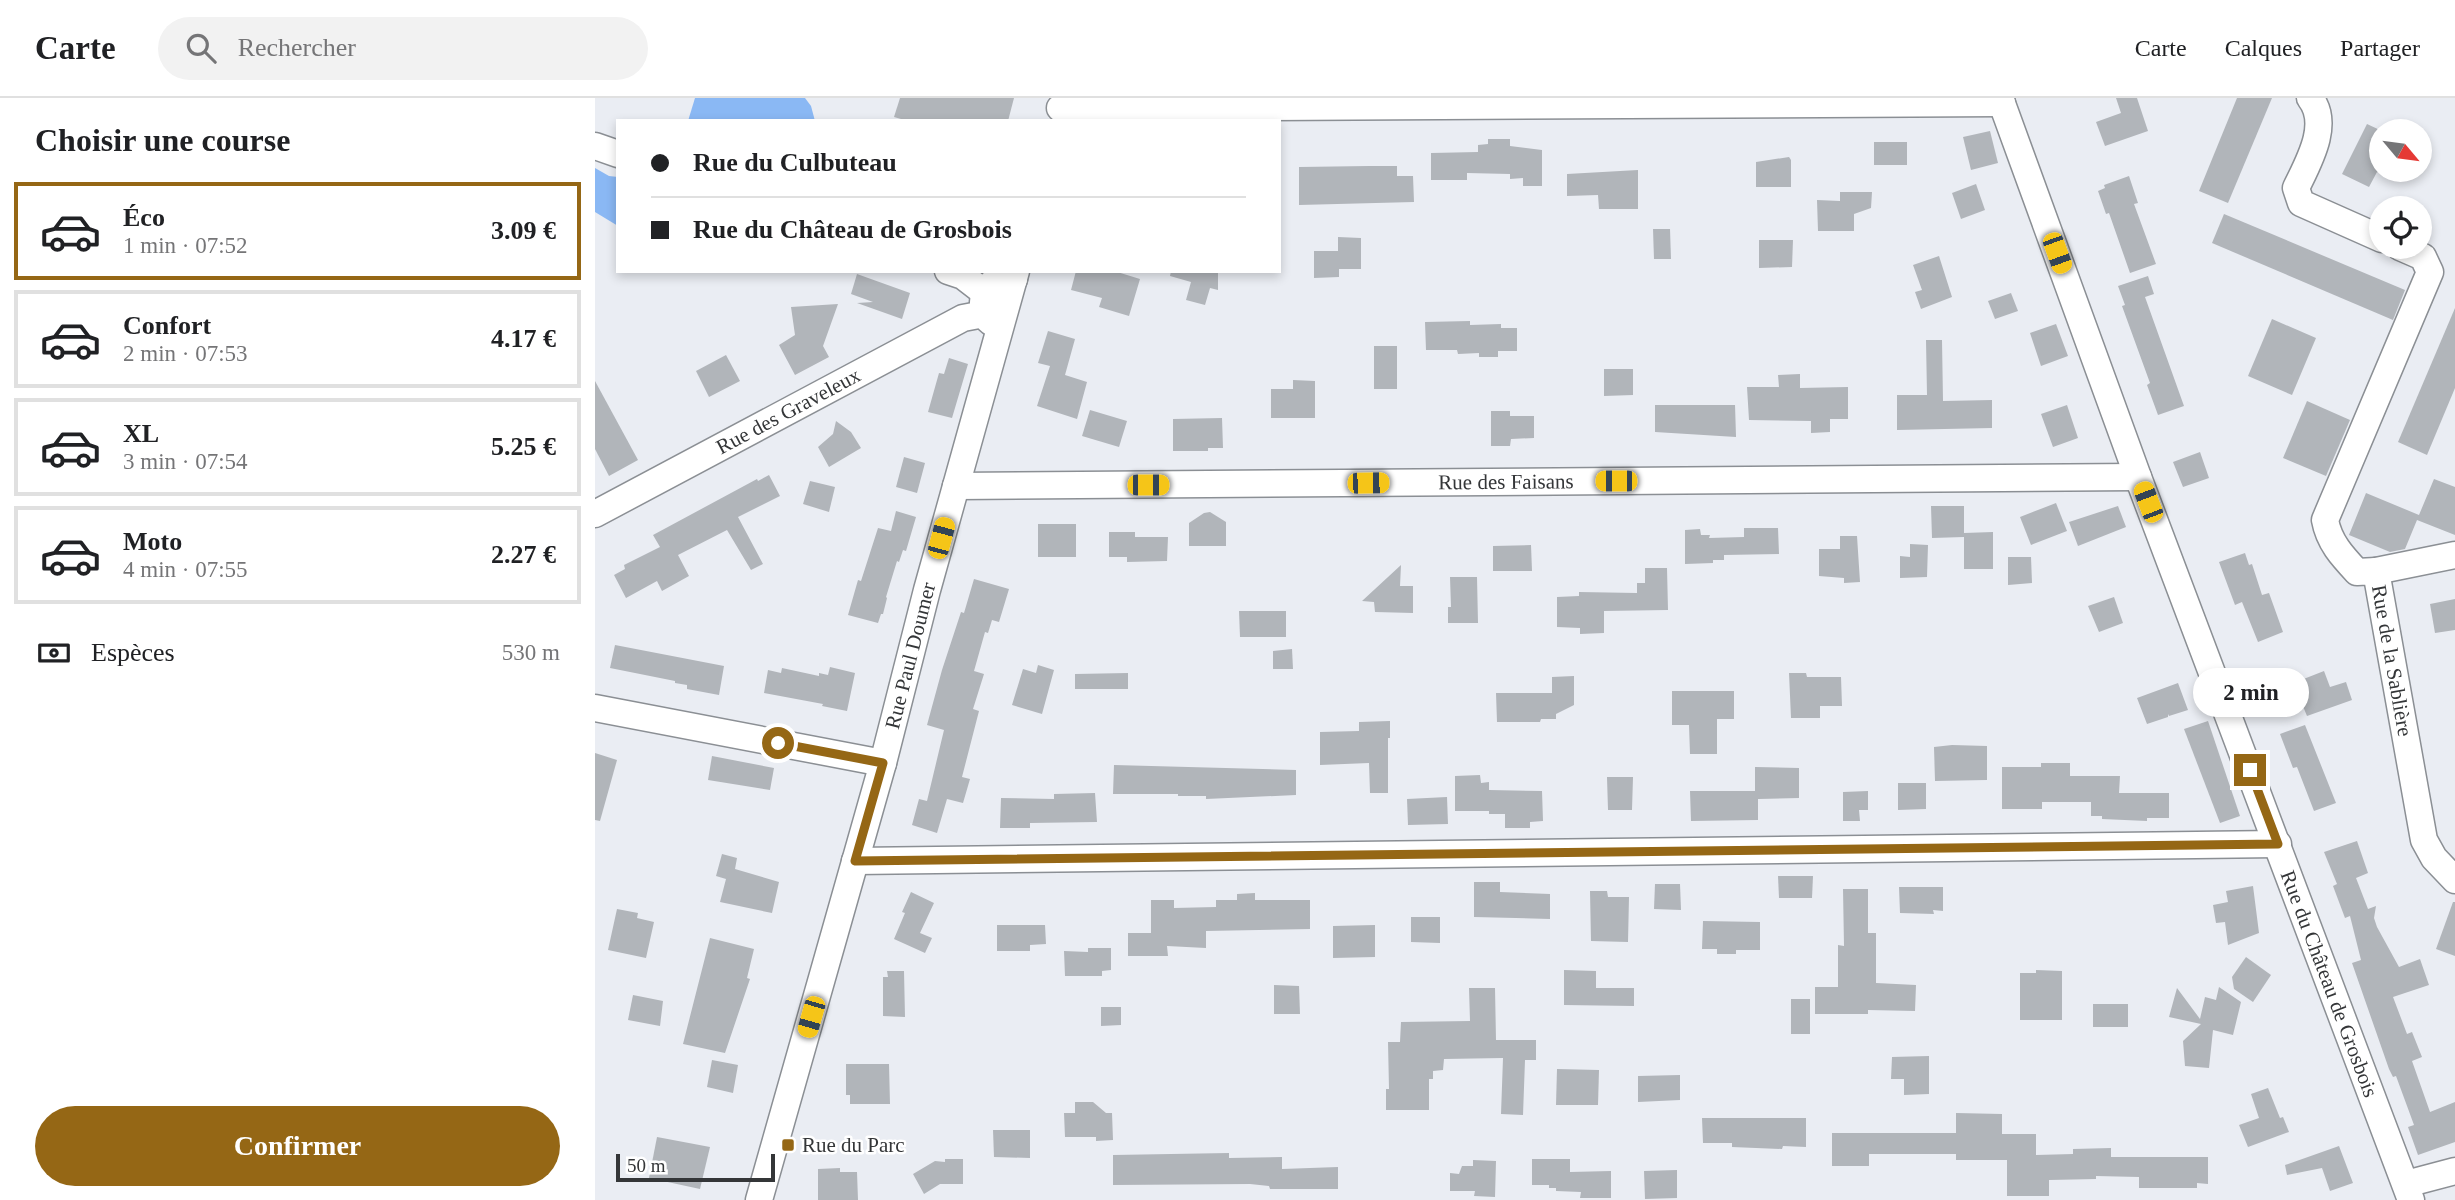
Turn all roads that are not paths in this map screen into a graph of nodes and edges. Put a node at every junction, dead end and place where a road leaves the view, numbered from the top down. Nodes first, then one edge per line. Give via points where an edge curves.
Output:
1 (2309, 98) edge
2 (2001, 101) edge
3 (1456, 102) edge
4 (1060, 109) edge
5 (595, 146) edge
6 (616, 153) edge
7 (2369, 233) edge
8 (2424, 259) edge
9 (954, 273) edge
10 (1015, 275) edge
11 (990, 311) junction
12 (2138, 477) junction
13 (955, 486) junction
14 (595, 514) edge
15 (2455, 555) edge
16 (2377, 571) junction
17 (595, 708) edge
18 (883, 763) junction
19 (2278, 844) junction
20 (855, 861) junction
21 (2455, 880) edge
22 (2455, 1171) edge
23 (2408, 1192) edge
24 (759, 1200) edge

1 - 7 street via 2318,122 2316,144 2296,188 2301,203
2 - 3 street
2 - 12 street, Rue du Château de Grosbois
3 - 4 street
5 - 6 street
8 - 16 street, Rue de la Sablière via 2430,272 2325,520 2340,555 2357,572
9 - 11 street via 963,276
10 - 11 street, Rue Paul Doumer
10 - 11 street, Rue des Graveleux via 990,285
11 - 13 street, Rue Paul Doumer
11 - 14 street, Rue des Graveleux via 963,318
12 - 13 street, Rue des Faisans
12 - 19 street, Rue du Château de Grosbois
13 - 18 street, Rue Paul Doumer
15 - 16 street
16 - 21 street, Rue de la Sablière via 2424,840
17 - 18 street
18 - 20 street, Rue Paul Doumer
19 - 20 street
19 - 23 street, Rue du Château de Grosbois
20 - 24 street, Rue Paul Doumer
22 - 23 street

